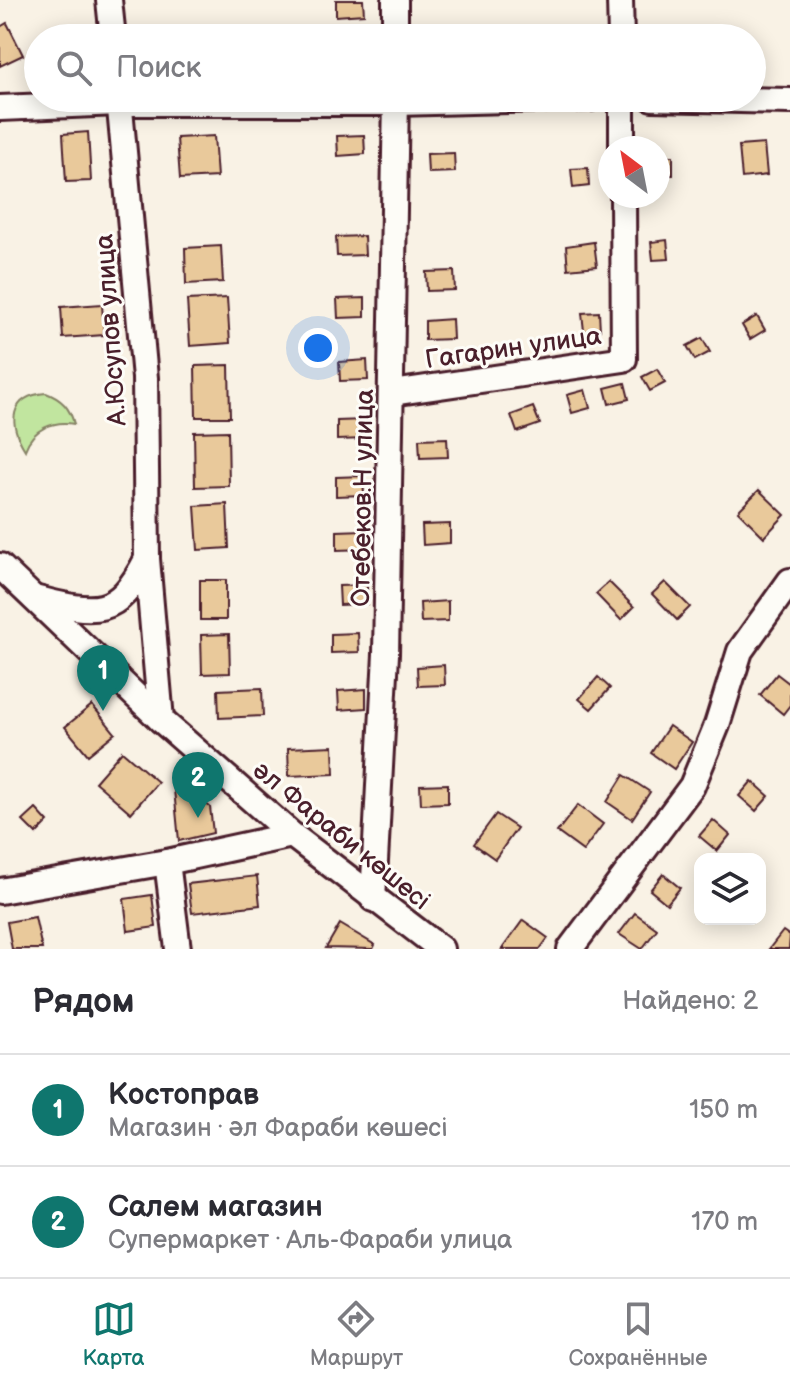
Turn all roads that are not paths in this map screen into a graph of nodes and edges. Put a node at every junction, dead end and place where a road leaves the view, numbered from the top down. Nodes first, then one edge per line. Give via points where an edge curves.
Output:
1 (109, 0) edge
2 (395, 0) edge
3 (620, 0) edge
4 (112, 24) edge
5 (395, 24) edge
6 (621, 24) edge
7 (766, 100) edge
8 (790, 101) edge
9 (24, 105) edge
10 (0, 108) edge
11 (120, 112) edge
12 (396, 112) edge
13 (622, 112) edge
14 (622, 136) edge
15 (623, 208) edge
16 (392, 393) junction
17 (147, 559) junction
18 (0, 566) edge
19 (790, 581) edge
20 (33, 598) junction
21 (161, 720) junction
22 (292, 835) junction
23 (167, 862) junction
24 (0, 891) edge
25 (373, 899) junction
26 (178, 949) edge
27 (441, 949) edge
28 (570, 949) edge

1 - 4 street
2 - 5 street
3 - 6 street
7 - 8 street
9 - 10 street
11 - 17 street, А.Юсупов улица via 145,378
12 - 16 street, Отебеков.Н улица
13 - 14 street
15 - 16 street, Гагарин улица via 624,359
16 - 25 street, Отебеков.Н улица
17 - 20 street via 134,584 99,609
17 - 21 street, А.Юсупов улица
18 - 20 street, әл Фараби көшесі
19 - 28 street via 740,651 692,786
20 - 21 street, әл Фараби көшесі
21 - 22 street, әл Фараби көшесі
22 - 23 street
22 - 25 street, әл Фараби көшесі
23 - 24 street
23 - 26 street
25 - 27 street, әл Фараби көшесі

